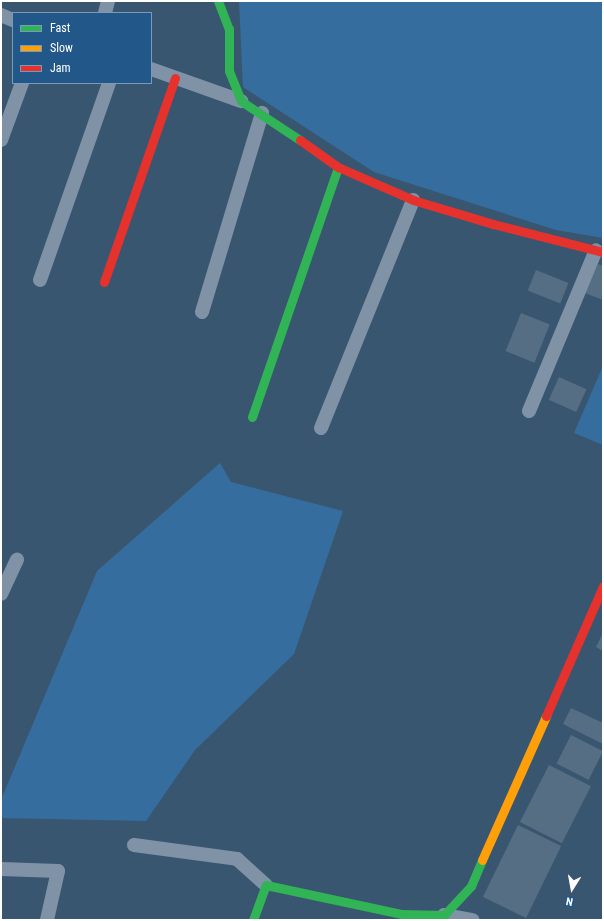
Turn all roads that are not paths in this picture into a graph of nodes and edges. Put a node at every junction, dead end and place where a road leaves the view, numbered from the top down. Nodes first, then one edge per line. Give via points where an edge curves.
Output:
1 (108, 1) edge
2 (218, 1) edge
3 (105, 12) edge
4 (1, 15) edge
5 (12, 20) edge
6 (152, 69) edge
7 (175, 78) junction
8 (22, 84) edge
9 (109, 84) edge
10 (240, 101) junction
11 (262, 112) junction
12 (1, 140) edge
13 (338, 167) junction
14 (413, 200) junction
15 (600, 251) edge
16 (40, 280) dead end
17 (104, 282) dead end
18 (202, 312) dead end
19 (529, 411) dead end
20 (252, 417) dead end
21 (321, 428) dead end
22 (17, 559) dead end
23 (603, 586) edge
24 (1, 594) edge
25 (134, 845) dead end
26 (1, 869) edge
27 (266, 885) junction
28 (444, 915) junction
29 (47, 920) edge
30 (253, 920) edge
31 (472, 920) edge

1 - 3 street
2 - 10 street via 229,30 229,71
4 - 5 street
6 - 7 street
7 - 10 street
7 - 17 street
8 - 12 street
9 - 16 street
10 - 11 street
11 - 13 street
11 - 18 street
13 - 14 street
13 - 20 street
14 - 15 street via 493,224
14 - 21 street
15 - 19 street
22 - 24 street
23 - 28 street via 471,886
25 - 27 street via 237,859
26 - 29 street via 58,871
27 - 28 street via 401,914
27 - 30 street
28 - 31 street

